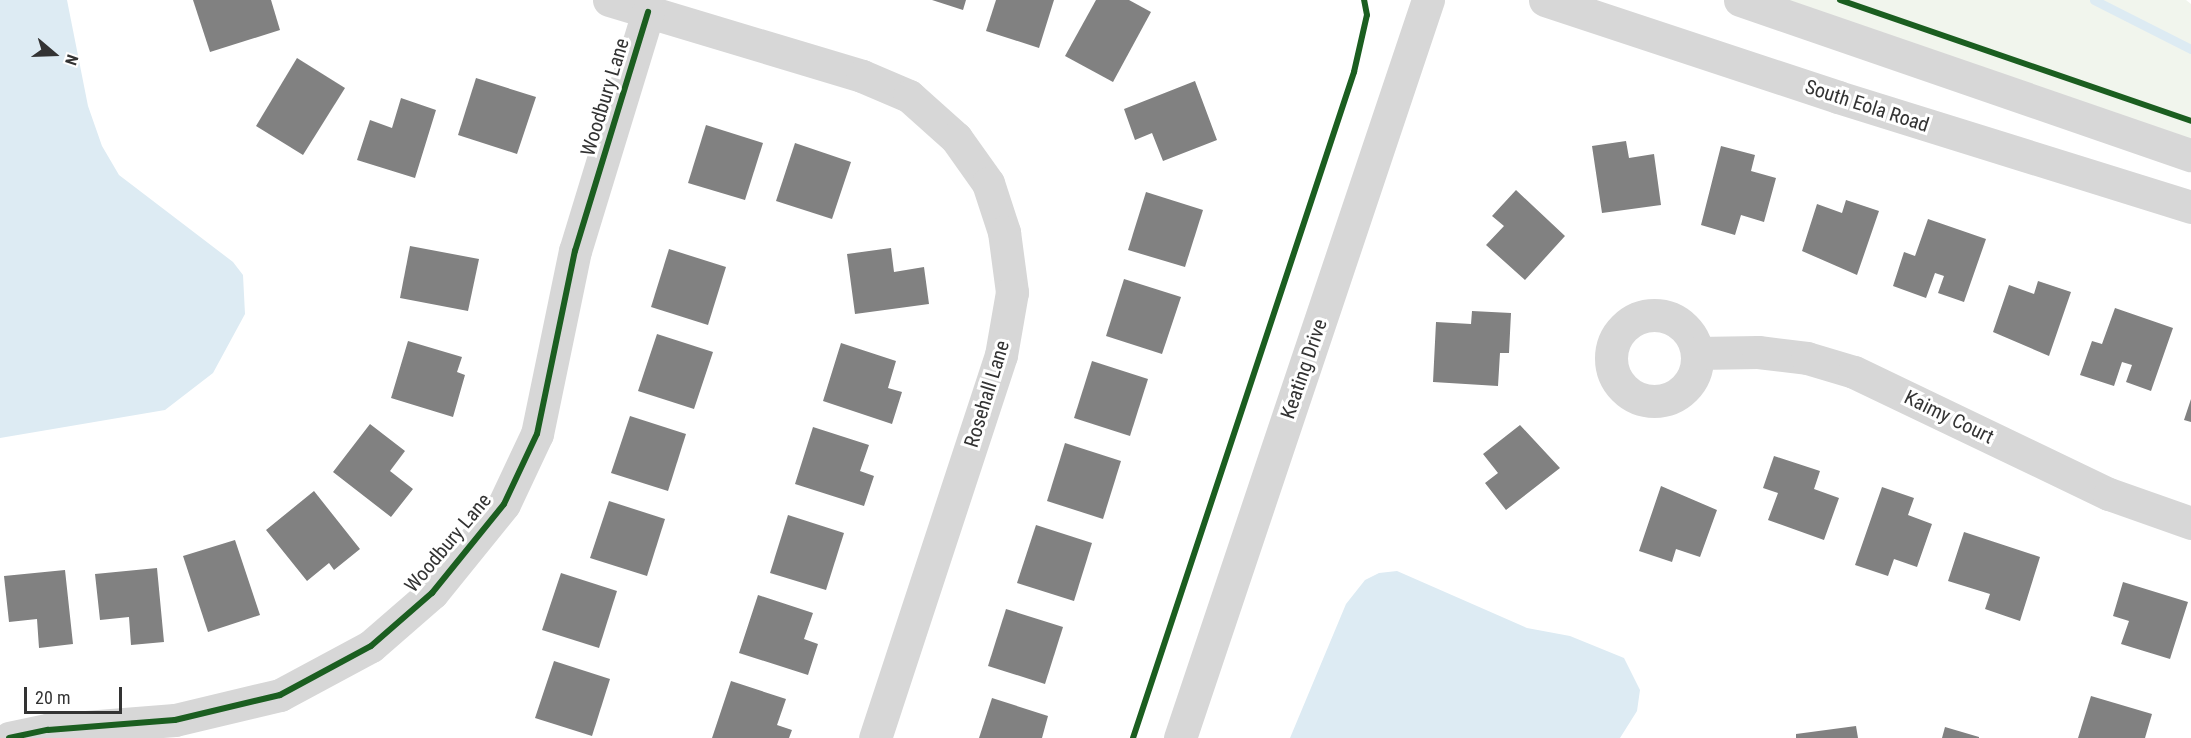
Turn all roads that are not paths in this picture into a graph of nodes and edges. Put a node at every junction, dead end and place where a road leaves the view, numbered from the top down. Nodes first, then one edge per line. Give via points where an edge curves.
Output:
1 (609, 0) edge
2 (1428, 0) edge
3 (1545, 0) edge
4 (1740, 0) edge
5 (648, 12) junction
6 (2191, 155) edge
7 (2191, 207) edge
8 (1698, 353) dead end
9 (2191, 523) edge
10 (9, 738) edge
11 (875, 738) edge
12 (1180, 738) edge

1 - 5 street, Rosehall Lane
2 - 12 street, Keating Drive
3 - 7 street, South Eola Road
4 - 6 street
5 - 10 street, Woodbury Lane via 575,251 537,434 504,504 432,593 371,646 280,695 175,720 48,730
5 - 11 street, Rosehall Lane via 862,76 909,96 956,138 988,183 1004,232 1012,292 1001,355
8 - 9 street, Kaimy Court via 1758,352 1807,358 1854,372 2109,494

